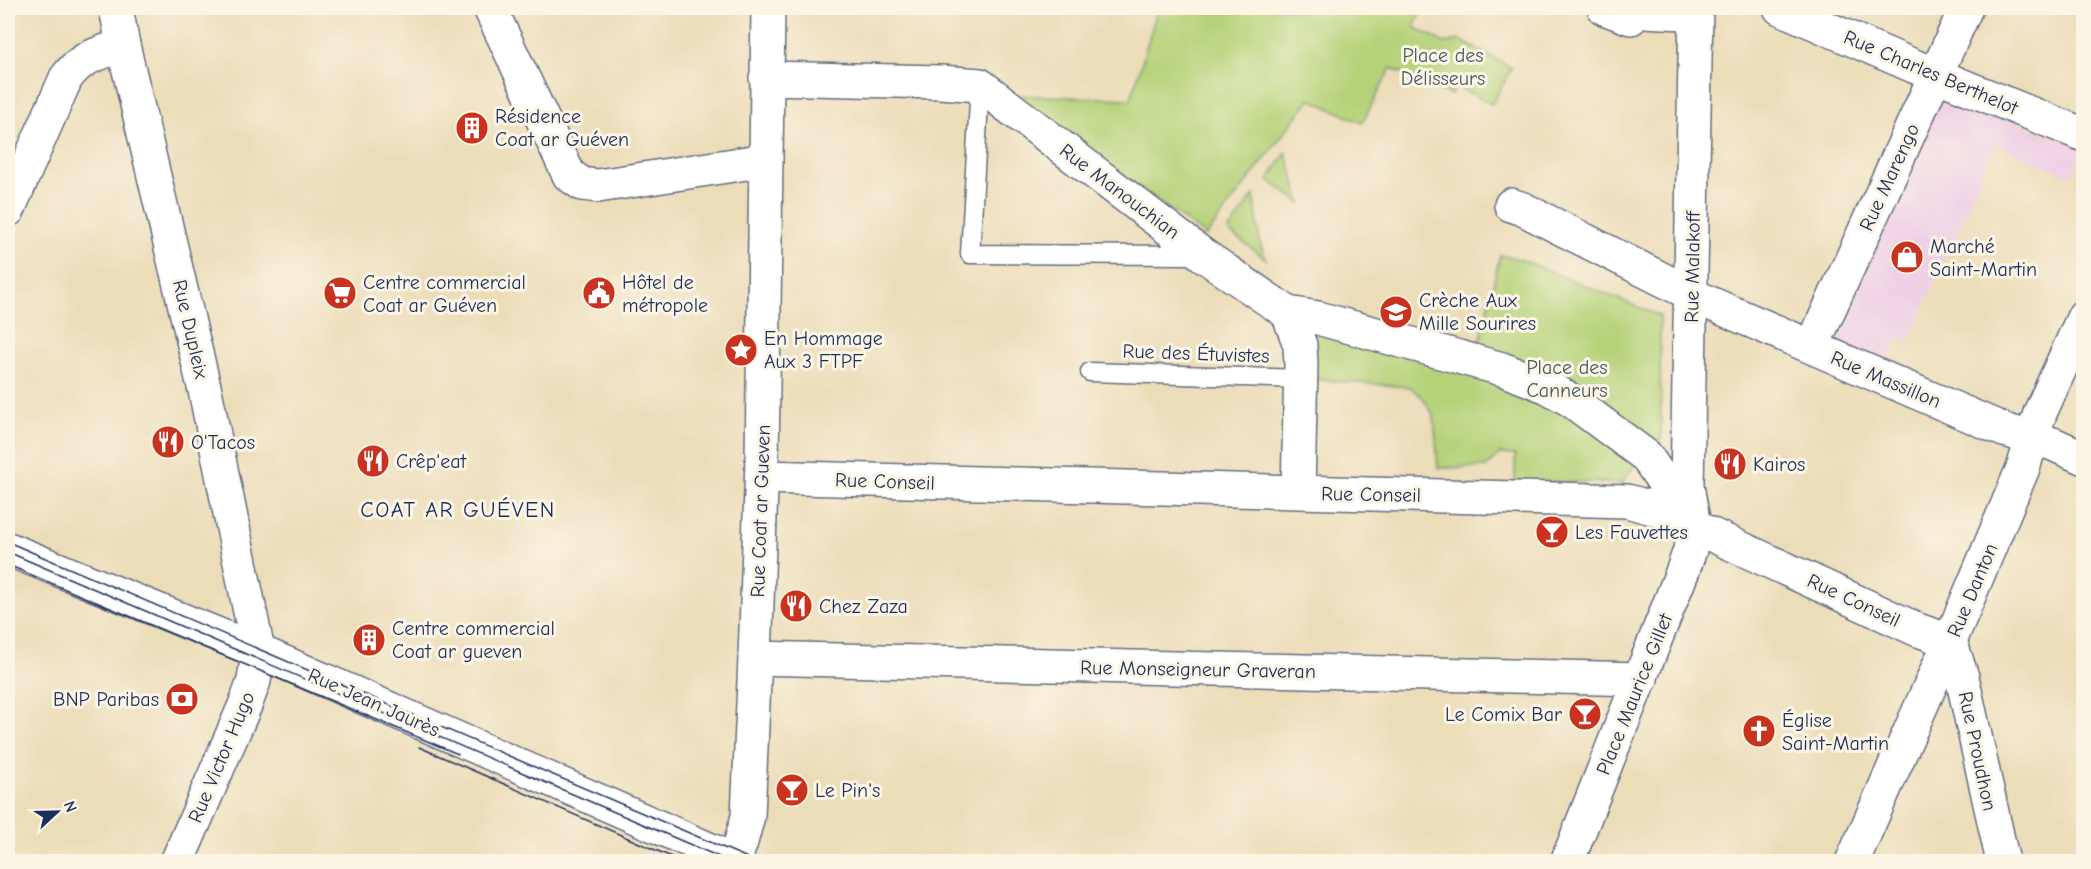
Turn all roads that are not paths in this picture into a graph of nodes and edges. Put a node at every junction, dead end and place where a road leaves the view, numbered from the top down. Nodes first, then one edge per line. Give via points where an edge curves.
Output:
1 (116, 8) edge
2 (490, 8) edge
3 (768, 8) edge
4 (1780, 8) edge
5 (1966, 8) edge
6 (1618, 13) edge
7 (1696, 14) edge
8 (123, 45) junction
9 (1936, 75) junction
10 (766, 78) junction
11 (980, 85) junction
12 (2084, 135) edge
13 (766, 160) junction
14 (1511, 205) dead end
15 (8, 210) edge
16 (1203, 255) junction
17 (1691, 294) junction
18 (1288, 313) junction
19 (2084, 316) edge
20 (1812, 347) junction
21 (1090, 372) dead end
22 (1300, 379) junction
23 (2032, 439) junction
24 (2084, 458) edge
25 (762, 477) junction
26 (1298, 492) junction
27 (1694, 525) junction
28 (8, 549) edge
29 (1950, 641) junction
30 (258, 651) junction
31 (755, 658) junction
32 (1641, 679) junction
33 (177, 861) edge
34 (736, 861) edge
35 (1567, 861) edge
36 (1852, 861) edge
37 (2002, 861) edge

1 - 8 street, Rue Dupleix
2 - 13 street via 569,175 582,184 598,186
3 - 10 street, Rue Coat ar Gueven
4 - 9 street, Rue Charles Berthelot
5 - 9 street, Rue Marengo
6 - 7 lane
7 - 17 street, Rue Malakoff
8 - 15 street via 87,57 66,78
8 - 30 street, Rue Dupleix via 206,395
9 - 12 street, Rue Charles Berthelot
9 - 20 street, Rue Marengo
10 - 11 street
10 - 13 street, Rue Coat ar Gueven
11 - 16 street, Rue Manouchian
11 - 16 lane via 970,254
13 - 25 street, Rue Coat ar Gueven
14 - 17 street, Rue Massillon
16 - 18 street, Rue Manouchian
17 - 20 street, Rue Massillon
17 - 27 street, Rue Malakoff via 1687,486
18 - 22 street via 1300,345
18 - 27 street via 1502,369 1548,387 1646,456
19 - 23 street, Rue Danton
20 - 23 street, Rue Massillon
21 - 22 lane, Rue des Étuvistes
22 - 26 street
23 - 24 street, Rue Massillon
23 - 29 street, Rue Danton
25 - 26 street, Rue Conseil
25 - 31 street, Rue Coat ar Gueven
26 - 27 street, Rue Conseil via 1627,501 1656,508
27 - 29 street, Rue Conseil via 1918,630
27 - 32 street, Place Maurice Gillet via 1690,550
28 - 30 street, Rue Jean Jaurès
29 - 36 street, Rue Danton
29 - 37 street, Rue Proudhon via 1962,677
30 - 33 street, Rue Victor Hugo via 246,704
30 - 34 street, Rue Jean Jaurès
31 - 32 street, Rue Monseigneur Graveran
31 - 34 street, Rue Coat ar Gueven via 748,816
32 - 35 street, Place Maurice Gillet

